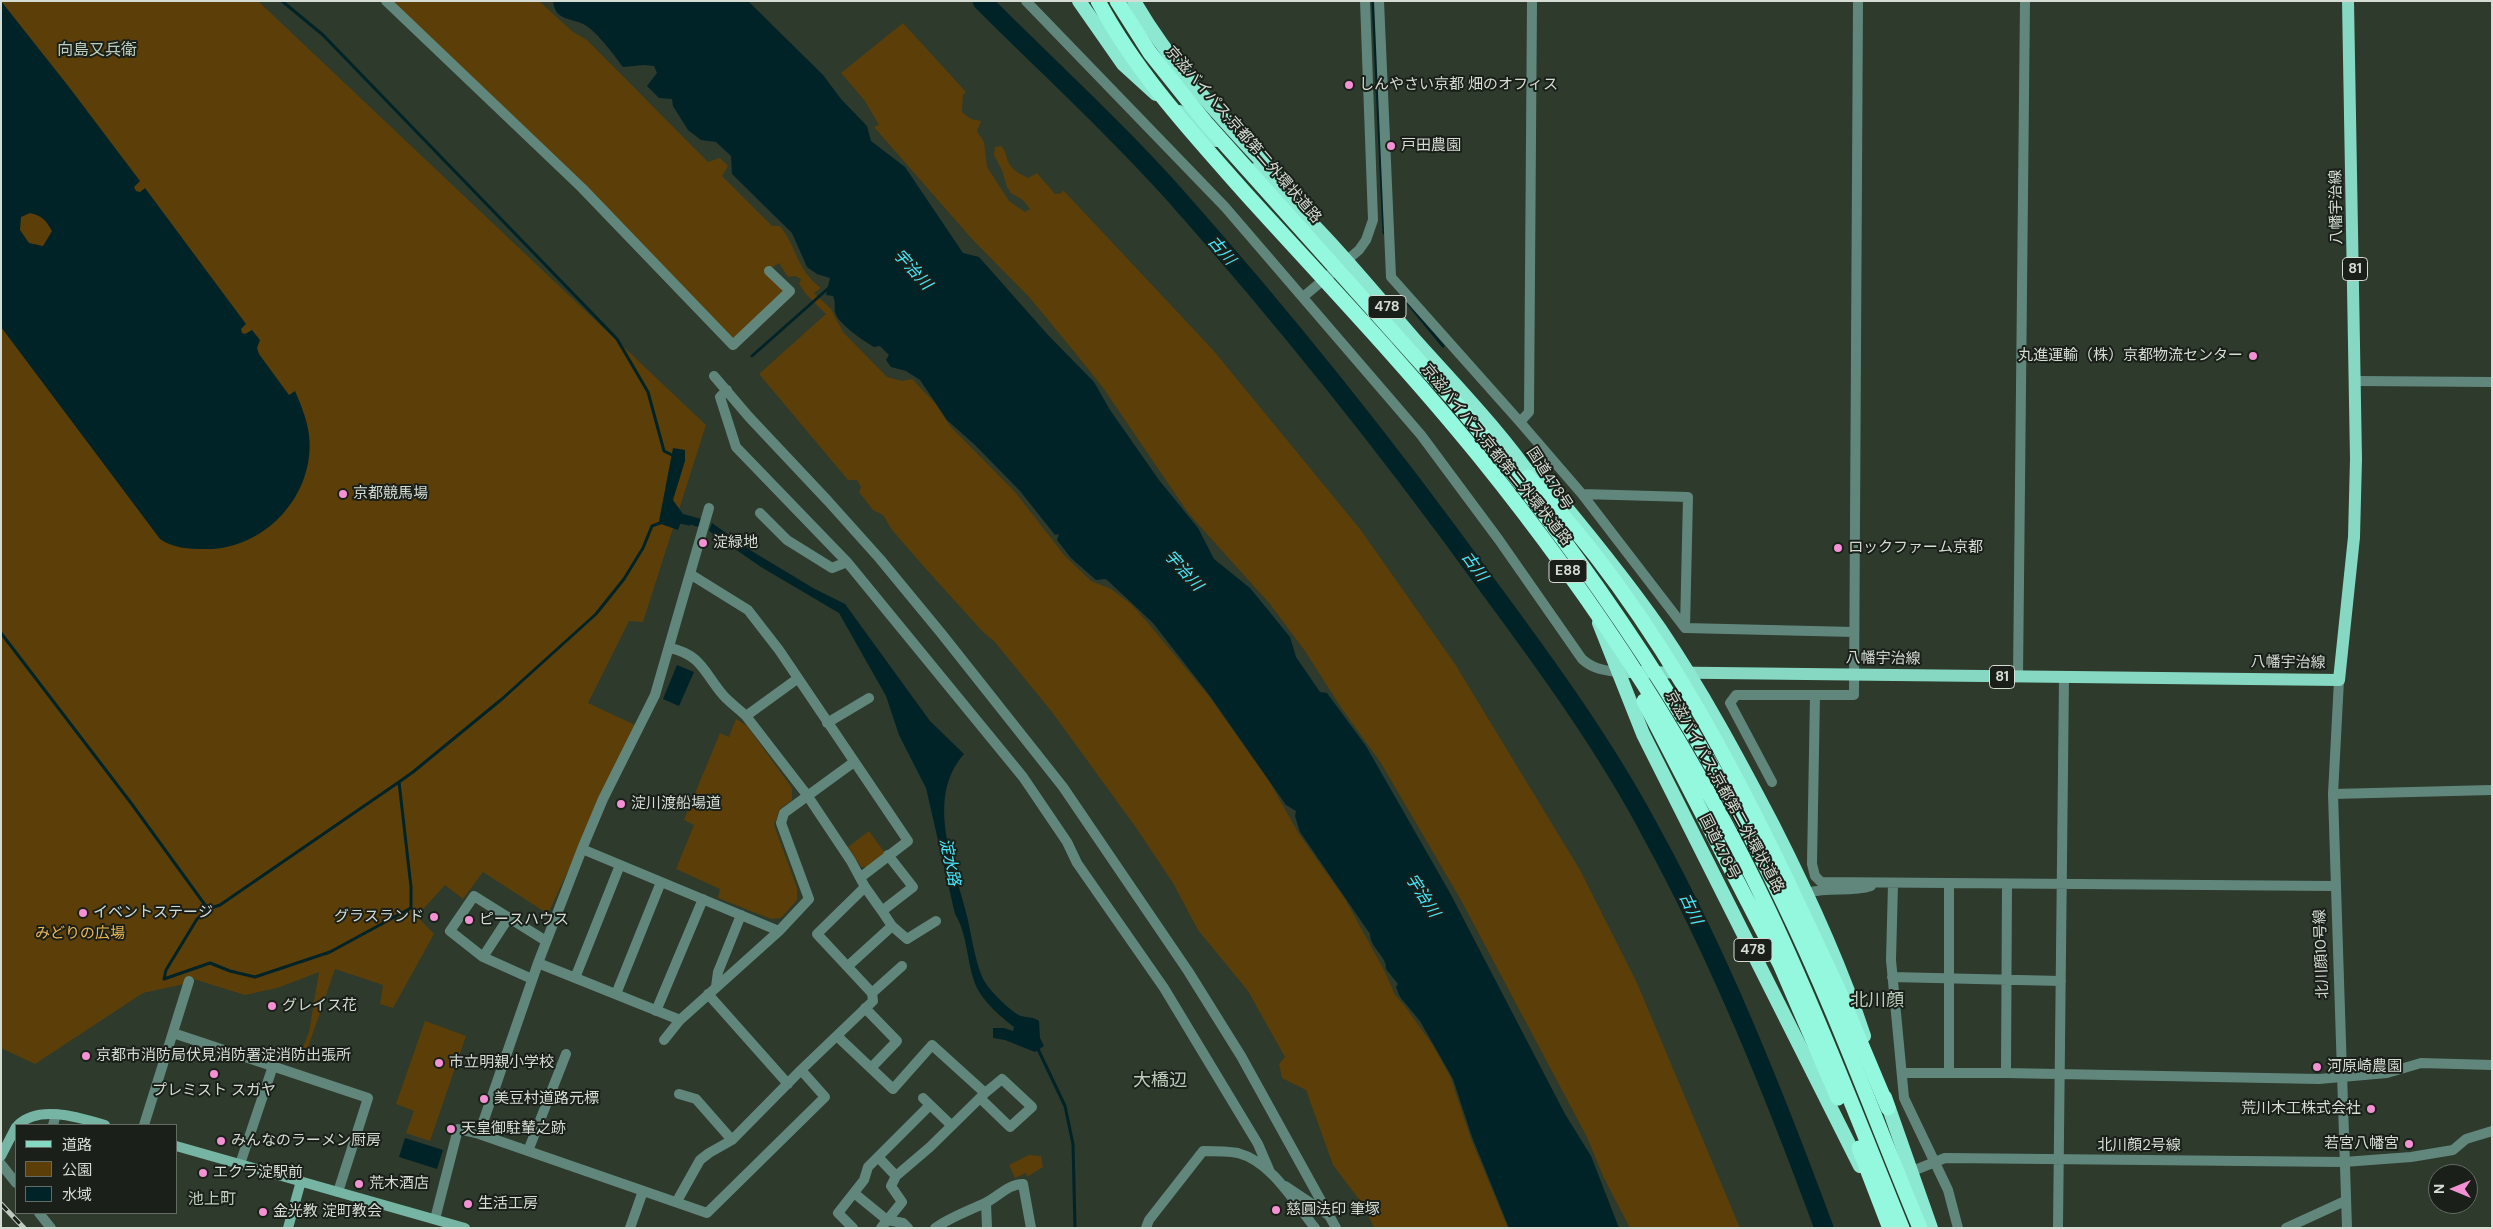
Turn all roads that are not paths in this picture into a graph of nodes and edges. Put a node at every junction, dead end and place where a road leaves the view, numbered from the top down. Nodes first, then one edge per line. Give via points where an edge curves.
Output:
1 (386, 1) edge
2 (1026, 1) edge
3 (1079, 1) edge
4 (1098, 1) edge
5 (1117, 1) edge
6 (1134, 1) edge
7 (1365, 1) edge
8 (1379, 1) edge
9 (1532, 1) edge
10 (1858, 1) edge
11 (2025, 1) edge
12 (2348, 1) edge
13 (1373, 212) junction
14 (1386, 212) junction
15 (1349, 259) junction
16 (769, 271) dead end
17 (1303, 297) junction
18 (714, 376) dead end
19 (2357, 381) junction
20 (2492, 382) edge
21 (727, 390) junction
22 (1452, 398) junction
23 (1520, 422) junction
24 (1555, 466) junction
25 (1542, 477) junction
26 (1582, 494) junction
27 (709, 508) dead end
28 (760, 512) dead end
29 (847, 562) junction
30 (690, 574) junction
31 (1685, 628) junction
32 (1854, 632) junction
33 (670, 648) junction
34 (1623, 652) junction
35 (1617, 672) junction
36 (1689, 673) junction
37 (1854, 675) junction
38 (2018, 677) junction
39 (2064, 677) junction
40 (797, 679) junction
41 (2338, 680) junction
42 (1815, 694) junction
43 (869, 698) dead end
44 (746, 716) junction
45 (827, 724) junction
46 (854, 762) junction
47 (1772, 782) dead end
48 (2492, 790) edge
49 (2333, 794) junction
50 (807, 795) junction
51 (582, 849) junction
52 (888, 855) junction
53 (620, 865) junction
54 (861, 877) junction
55 (661, 882) junction
56 (1876, 884) junction
57 (1892, 884) junction
58 (1949, 884) junction
59 (2008, 885) junction
60 (2062, 886) junction
61 (2335, 886) junction
62 (864, 887) junction
63 (1808, 893) junction
64 (703, 899) junction
65 (882, 912) junction
66 (741, 915) junction
67 (509, 917) junction
68 (936, 921) dead end
69 (892, 926) junction
70 (779, 931) junction
71 (546, 940) junction
72 (483, 957) junction
73 (538, 963) junction
74 (848, 966) junction
75 (902, 966) dead end
76 (1892, 977) junction
77 (576, 978) junction
78 (1949, 978) junction
79 (532, 979) junction
80 (2007, 980) junction
81 (189, 981) dead end
82 (2061, 981) junction
83 (712, 991) junction
84 (872, 993) junction
85 (616, 994) junction
86 (865, 1008) junction
87 (656, 1011) junction
88 (680, 1020) junction
89 (173, 1033) junction
90 (837, 1036) junction
91 (664, 1040) dead end
92 (566, 1054) dead end
93 (2492, 1065) edge
94 (273, 1066) junction
95 (871, 1068) junction
96 (801, 1070) junction
97 (1902, 1073) junction
98 (1949, 1073) junction
99 (2006, 1073) junction
100 (2060, 1075) junction
101 (2341, 1076) junction
102 (788, 1084) junction
103 (679, 1094) dead end
104 (982, 1096) junction
105 (1888, 1108) junction
106 (56, 1114) junction
107 (20, 1124) edge
108 (53, 1124) edge
109 (101, 1124) edge
110 (144, 1124) edge
111 (951, 1125) junction
112 (15, 1130) edge
113 (2492, 1131) edge
114 (479, 1134) junction
115 (732, 1140) junction
116 (178, 1147) edge
117 (528, 1151) junction
118 (1, 1156) edge
119 (878, 1157) junction
120 (2059, 1160) junction
121 (2344, 1162) junction
122 (1, 1164) edge
123 (240, 1164) junction
124 (1935, 1164) junction
125 (1270, 1172) junction
126 (1910, 1172) junction
127 (896, 1176) junction
128 (301, 1181) junction
129 (1277, 1181) junction
130 (15, 1182) edge
131 (643, 1191) junction
132 (338, 1192) junction
133 (854, 1193) junction
134 (677, 1201) junction
135 (2345, 1201) junction
136 (986, 1203) junction
137 (40, 1214) edge
138 (1328, 1214) junction
139 (435, 1219) junction
140 (884, 1224) edge
141 (1894, 1227) edge
142 (51, 1228) edge
143 (288, 1228) edge
144 (466, 1228) edge
145 (630, 1228) edge
146 (853, 1228) edge
147 (908, 1228) edge
148 (935, 1228) edge
149 (987, 1228) edge
150 (1031, 1228) edge
151 (1146, 1228) edge
152 (1314, 1228) edge
153 (1336, 1228) edge
154 (1920, 1228) edge
155 (1931, 1228) edge
156 (1958, 1228) edge
157 (2058, 1228) edge
158 (2286, 1228) edge
159 (2347, 1228) edge

1 - 16 street via 582,188 733,345 790,291
2 - 17 street via 1225,207
3 - 15 highway, 国道478号 / 478 via 1108,45 1138,80 1280,191
4 - 34 highway, 京滋バイパス;京都第二外環状道路 / E88, bridge via 1137,64 1191,132 1478,455 1551,548
5 - 22 highway, 京滋バイパス;京都第二外環状道路 / E88, bridge via 1150,53 1206,123
6 - 15 highway, 国道478号 / 478 via 1159,41 1219,116
7 - 13 street
8 - 14 street
9 - 23 street via 1530,412
10 - 32 street
11 - 38 street
12 - 19 main road, 八幡宇治線 / 81
13 - 14 street
13 - 15 street via 1366,240
14 - 23 street via 1391,277
15 - 17 street
15 - 25 highway, 国道478号 / 478
15 - 35 highway, 国道478号 / 478 via 1511,451 1540,490 1565,535
17 - 35 street via 1421,435 1582,658 1598,670
18 - 21 street
19 - 20 street
19 - 41 main road, 八幡宇治線 / 81 via 2354,537
21 - 29 street via 720,397 736,447
21 - 138 street via 886,567 1063,787 1188,971 1241,1056
22 - 105 highway, bridge via 1544,493 1601,562 1648,628 1696,708 1776,856 1838,989
22 - 154 highway, 京滋バイパス;京都第二外環状道路 / E88, bridge via 1525,487 1588,572 1637,643 1710,762 1753,841 1806,952
23 - 24 street
24 - 25 street
24 - 26 street
25 - 36 highway, 国道478号 / 478 via 1623,578
26 - 31 street
26 - 31 street via 1688,497
27 - 30 street
28 - 29 street via 787,540 832,568
29 - 125 street via 1023,777 1164,988 1258,1144
30 - 33 street
30 - 40 street via 748,610
31 - 32 street
32 - 37 street
33 - 44 street via 684,651 698,660 724,696
33 - 51 street via 655,695
34 - 141 highway, bridge via 1638,690 1780,964
34 - 141 highway, 京滋バイパス;京都第二外環状道路 / E88, bridge via 1695,770 1769,912 1833,1057
35 - 36 main road, 八幡宇治線 / 81
35 - 141 highway, 国道478号 / 478 via 1643,734
36 - 37 main road, 八幡宇治線 / 81
36 - 63 highway, 国道478号 / 478 via 1749,778
37 - 38 main road, 八幡宇治線 / 81
37 - 42 street via 1854,694
38 - 39 main road, 八幡宇治線 / 81
39 - 41 main road, 八幡宇治線 / 81
39 - 60 street
40 - 44 street
40 - 45 street
41 - 49 street, 北川顔10号線
42 - 47 street via 1736,694 1730,704
42 - 56 street via 1812,864 1815,876 1821,882
43 - 45 street
44 - 50 street
45 - 46 street
46 - 50 street
46 - 52 street via 908,841
48 - 49 street
49 - 61 street, 北川顔10号線
50 - 54 street
50 - 70 street via 784,813 781,823 809,899
51 - 53 street
51 - 71 street
52 - 54 street
52 - 65 street via 913,887
53 - 55 street
53 - 77 street
54 - 62 street
55 - 64 street
55 - 85 street
56 - 57 street
56 - 63 street via 1857,890 1820,889
57 - 58 street
57 - 76 street
58 - 59 street
58 - 78 street
59 - 60 street
59 - 80 street
60 - 61 street
60 - 82 street
61 - 101 street, 北川顔10号線
62 - 65 street
62 - 74 street via 817,934
63 - 105 highway, 国道478号 / 478 via 1846,985
64 - 66 street
64 - 87 street
65 - 69 street
66 - 70 street
66 - 83 street
67 - 71 street
67 - 72 street
67 - 72 street via 474,896 450,931
68 - 69 street via 907,939
69 - 74 street
70 - 83 street
71 - 73 street
72 - 79 street
73 - 77 street
73 - 79 street
74 - 84 street
75 - 84 street
76 - 78 street
76 - 97 street
77 - 85 street
78 - 80 street
78 - 98 street
79 - 114 street
80 - 82 street
80 - 99 street
81 - 89 street
82 - 100 street
83 - 88 street
83 - 102 street
84 - 86 street via 873,1000
85 - 87 street
86 - 90 street
86 - 95 street via 897,1041
87 - 88 street
88 - 91 street
89 - 94 street
89 - 110 street
90 - 95 street
90 - 96 street
92 - 117 street
93 - 101 street via 2421,1063 2387,1073
94 - 123 street
94 - 132 street via 368,1098
95 - 104 street via 893,1089 932,1044
96 - 102 street
96 - 134 street via 825,1097 707,1213
97 - 98 street
97 - 124 street via 1904,1098
98 - 99 street
99 - 100 street
100 - 101 street via 2319,1079
100 - 120 street
101 - 121 street, 北川顔10号線
102 - 115 street
103 - 115 street via 696,1099
104 - 104 street via 1010,1127 1032,1108 1002,1079
104 - 111 street
105 - 126 highway, 国道478号 / 478
106 - 107 main road via 28,1118
106 - 108 street
106 - 109 main road
111 - 119 street via 926,1101
111 - 127 street
112 - 118 main road
113 - 121 street, 北川顔2号線 via 2466,1139 2453,1150
114 - 117 street
114 - 139 street via 458,1129
115 - 134 street via 700,1160
116 - 123 main road
117 - 131 street
119 - 127 street
119 - 133 street via 868,1167 864,1180
120 - 121 street, 北川顔2号線
120 - 124 street, 北川顔2号線 via 1945,1158
120 - 157 street
121 - 135 street, 北川顔10号線
122 - 130 street
123 - 128 main road
124 - 126 street, 北川顔2号線
124 - 156 street via 1948,1190
125 - 129 street
125 - 151 street via 1238,1153 1203,1151
126 - 155 highway, 国道478号 / 478
127 - 140 street via 891,1186 902,1202
128 - 132 main road
128 - 143 main road
129 - 138 street
129 - 152 street
131 - 134 street
131 - 145 street
132 - 139 main road
133 - 140 street
133 - 146 street via 838,1213
135 - 158 street
135 - 159 street, 北川顔10号線
136 - 148 street via 968,1209
136 - 149 street
136 - 150 street via 1015,1184 1023,1184
137 - 142 street
138 - 153 street
139 - 144 main road
140 - 147 street via 903,1222

